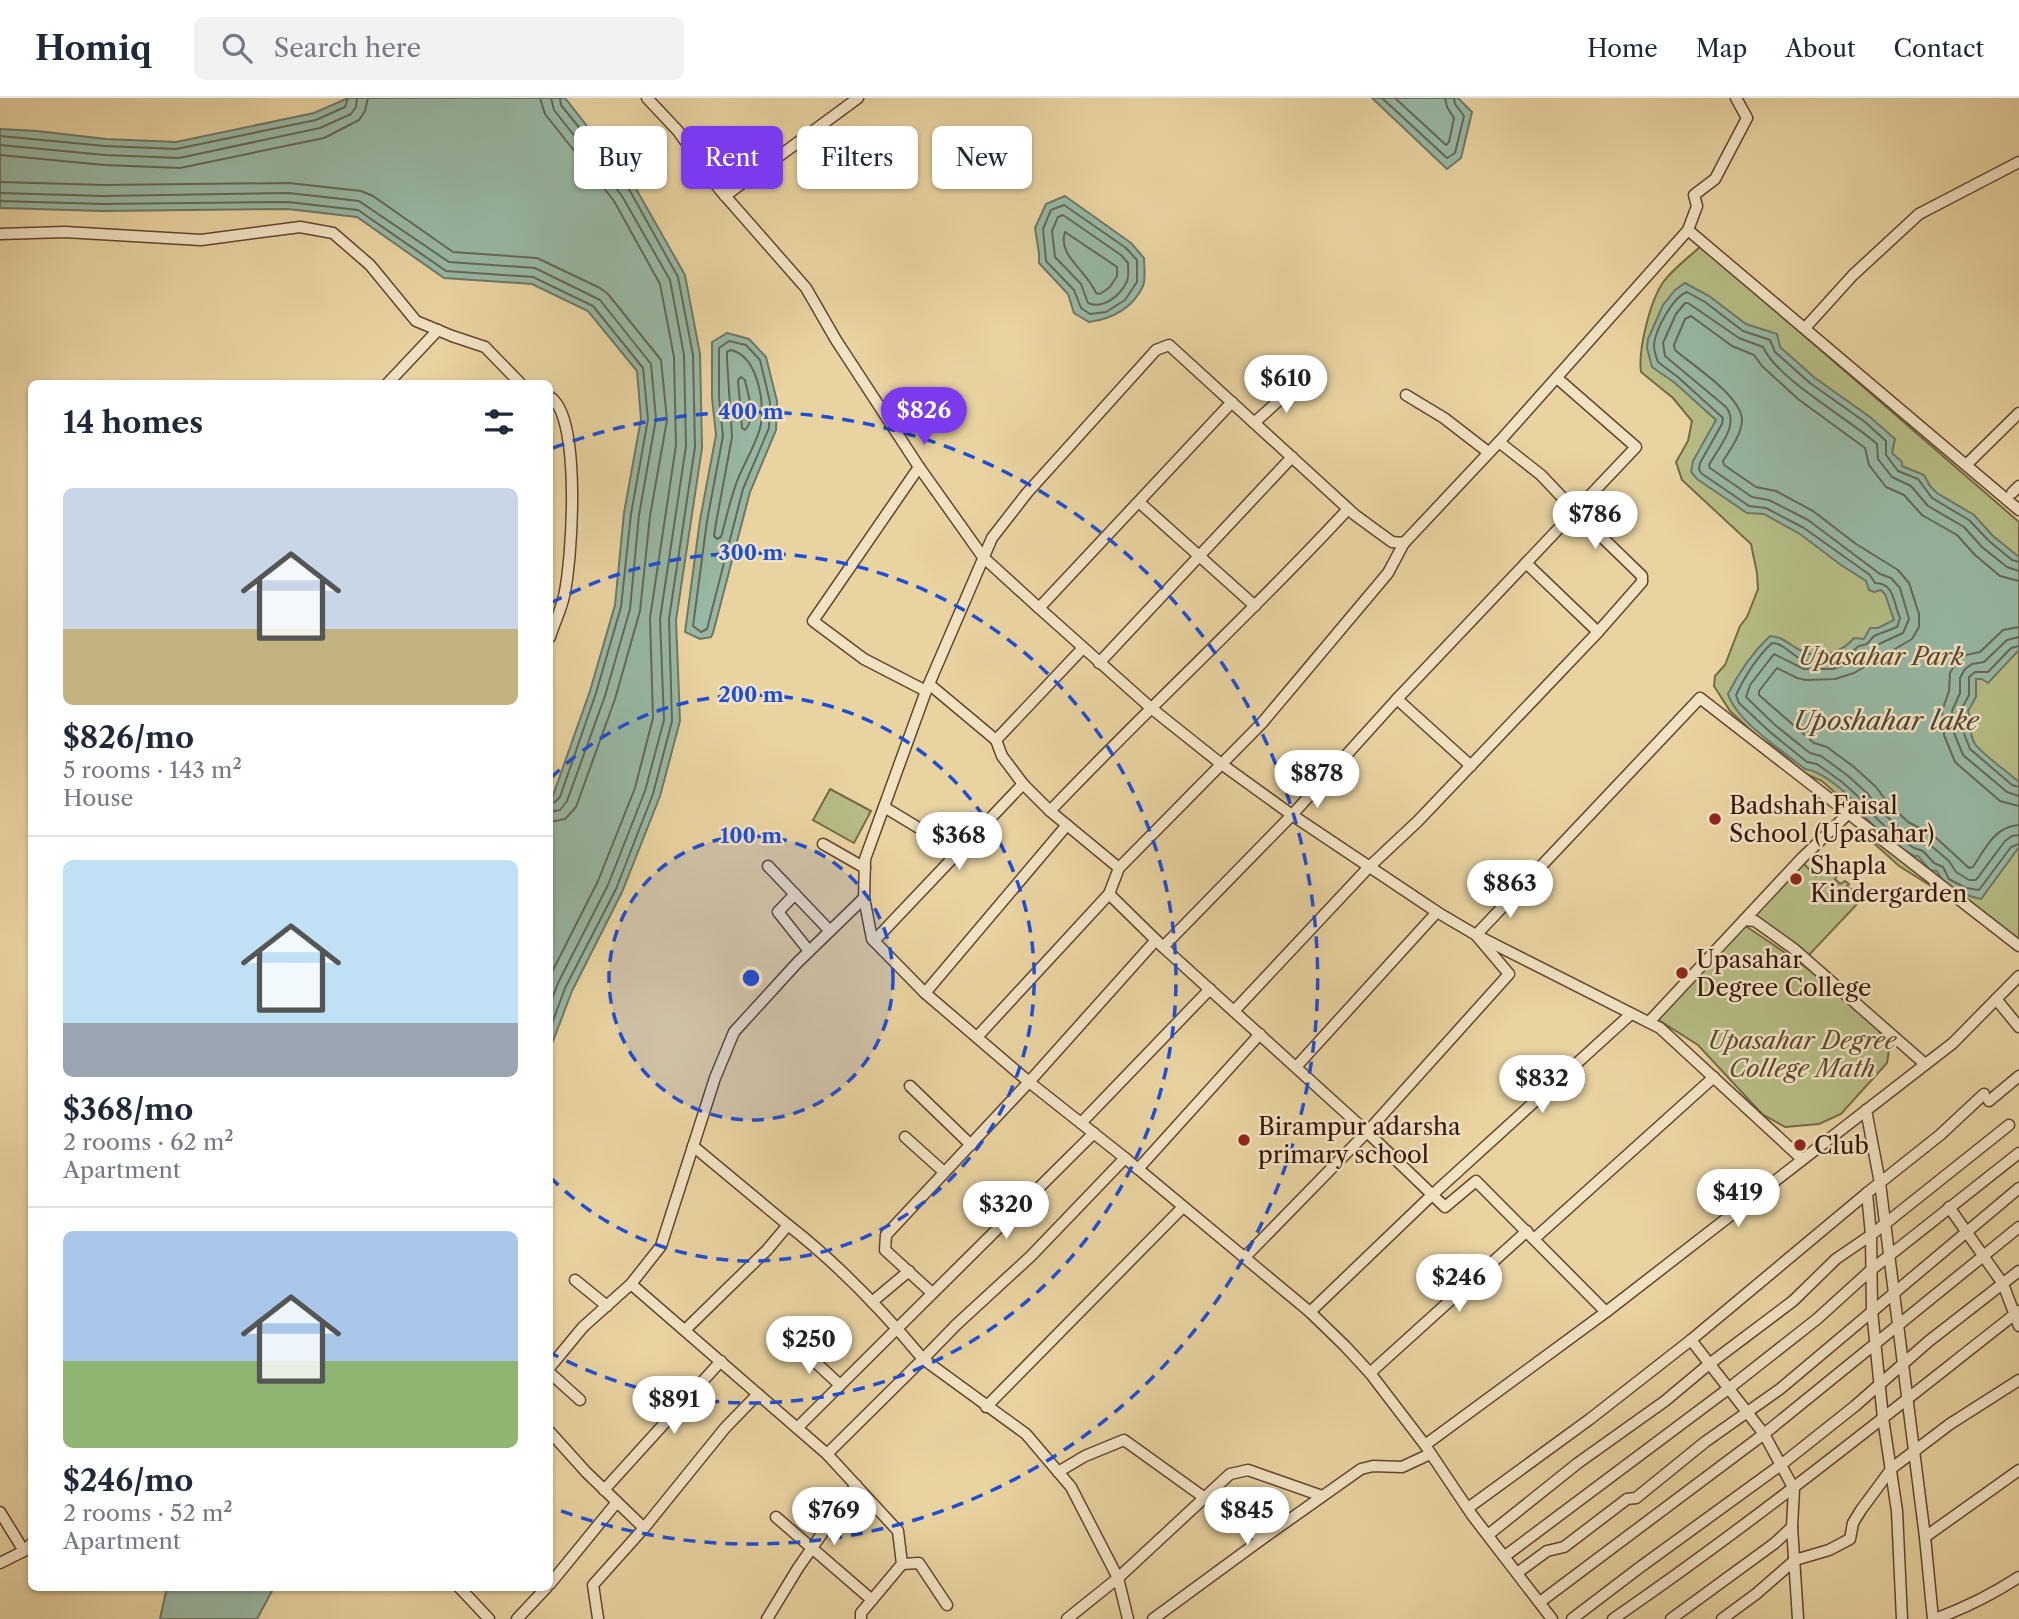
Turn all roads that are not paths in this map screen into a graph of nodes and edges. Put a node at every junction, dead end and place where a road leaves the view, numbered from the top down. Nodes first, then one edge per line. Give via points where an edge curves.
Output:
1 (647, 98) edge
2 (858, 98) edge
3 (1736, 98) edge
4 (2019, 162) edge
5 (725, 196) junction
6 (1688, 230) junction
7 (0, 234) edge
8 (1805, 328) junction
9 (438, 330) junction
10 (1557, 378) junction
11 (391, 380) edge
12 (517, 380) edge
13 (1297, 384) dead end
14 (1406, 395) dead end
15 (553, 398) edge
16 (1232, 402) junction
17 (2019, 413) edge
18 (1254, 423) junction
19 (1499, 442) junction
20 (1488, 452) junction
21 (1292, 457) junction
22 (1966, 465) junction
23 (919, 467) junction
24 (1140, 503) junction
25 (1348, 509) junction
26 (2019, 510) edge
27 (1575, 511) junction
28 (1404, 543) junction
29 (1198, 556) junction
30 (983, 557) junction
31 (1526, 564) junction
32 (1255, 607) junction
33 (1039, 608) junction
34 (553, 628) edge
35 (1598, 632) junction
36 (1083, 648) junction
37 (1099, 663) junction
38 (927, 688) junction
39 (1397, 699) junction
40 (1151, 708) junction
41 (996, 740) junction
42 (1220, 763) junction
43 (1471, 766) junction
44 (1023, 784) junction
45 (884, 807) junction
46 (1051, 811) junction
47 (1849, 813) junction
48 (1292, 815) junction
49 (1068, 825) junction
50 (824, 844) dead end
51 (957, 851) junction
52 (768, 866) dead end
53 (1369, 867) junction
54 (865, 868) junction
55 (1119, 868) junction
56 (795, 894) junction
57 (1109, 894) junction
58 (864, 898) junction
59 (764, 910) dead end
60 (778, 912) junction
61 (1437, 912) junction
62 (1744, 920) junction
63 (830, 931) junction
64 (1476, 935) junction
65 (874, 941) junction
66 (1160, 944) junction
67 (2019, 946) edge
68 (809, 951) junction
69 (2019, 976) edge
70 (1210, 989) junction
71 (925, 993) junction
72 (1996, 999) junction
73 (1234, 1011) junction
74 (1631, 1014) junction
75 (1649, 1022) junction
76 (2019, 1027) edge
77 (1260, 1034) junction
78 (976, 1037) junction
79 (1925, 1064) junction
80 (1296, 1067) junction
81 (2019, 1076) edge
82 (1714, 1077) junction
83 (1029, 1082) junction
84 (910, 1086) dead end
85 (1866, 1110) junction
86 (1081, 1123) junction
87 (2009, 1125) dead end
88 (1367, 1132) junction
89 (1094, 1133) junction
90 (905, 1137) dead end
91 (971, 1145) junction
92 (693, 1146) junction
93 (2019, 1153) edge
94 (1125, 1158) junction
95 (1802, 1159) junction
96 (1138, 1169) junction
97 (944, 1172) junction
98 (1880, 1183) junction
99 (2019, 1188) edge
100 (1867, 1194) junction
101 (1432, 1195) junction
102 (1183, 1207) junction
103 (1949, 1207) junction
104 (1885, 1224) junction
105 (788, 1225) junction
106 (2019, 1227) edge
107 (1965, 1233) junction
108 (1530, 1235) junction
109 (1871, 1235) junction
110 (1889, 1256) junction
111 (1983, 1256) junction
112 (1244, 1258) junction
113 (1871, 1270) junction
114 (909, 1271) junction
115 (2019, 1271) edge
116 (575, 1280) dead end
117 (631, 1284) junction
118 (2003, 1284) junction
119 (932, 1293) junction
120 (1893, 1294) junction
121 (872, 1303) junction
122 (607, 1306) junction
123 (1872, 1311) junction
124 (1310, 1312) junction
125 (1606, 1312) junction
126 (2017, 1313) edge
127 (1898, 1326) junction
128 (2019, 1326) edge
129 (897, 1328) junction
130 (684, 1330) junction
131 (1691, 1340) junction
132 (1875, 1344) junction
133 (799, 1346) dead end
134 (923, 1359) junction
135 (721, 1361) junction
136 (553, 1363) edge
137 (1904, 1363) junction
138 (1708, 1364) junction
139 (1370, 1373) junction
140 (553, 1377) edge
141 (2019, 1380) edge
142 (840, 1385) junction
143 (1880, 1385) junction
144 (1728, 1389) junction
145 (758, 1394) junction
146 (1908, 1398) junction
147 (580, 1400) dead end
148 (986, 1407) junction
149 (1746, 1413) junction
150 (1883, 1418) junction
151 (797, 1428) junction
152 (1764, 1434) junction
153 (553, 1435) edge
154 (1428, 1449) junction
155 (1914, 1453) junction
156 (828, 1454) junction
157 (1782, 1464) junction
158 (1892, 1468) junction
159 (2019, 1470) edge
160 (1058, 1472) junction
161 (856, 1485) junction
162 (1794, 1489) junction
163 (604, 1490) junction
164 (1322, 1496) junction
165 (1205, 1500) junction
166 (617, 1502) junction
167 (1468, 1508) junction
168 (0, 1512) edge
169 (776, 1517) dead end
170 (1792, 1527) junction
171 (644, 1528) junction
172 (1488, 1535) junction
173 (1925, 1537) junction
174 (1262, 1539) junction
175 (28, 1547) edge
176 (811, 1549) junction
177 (1505, 1556) junction
178 (1794, 1560) junction
179 (0, 1563) edge
180 (902, 1564) junction
181 (1517, 1573) junction
182 (2019, 1577) edge
183 (1118, 1578) junction
184 (553, 1580) edge
185 (463, 1591) edge
186 (543, 1591) edge
187 (872, 1600) junction
188 (1540, 1602) junction
189 (947, 1605) dead end
190 (489, 1619) edge
191 (517, 1619) edge
192 (598, 1619) edge
193 (767, 1619) edge
194 (861, 1619) edge
195 (1068, 1619) edge
196 (1128, 1619) edge
197 (1153, 1619) edge
198 (1552, 1619) edge
199 (1572, 1619) edge
200 (1613, 1619) edge
201 (1671, 1619) edge
202 (1722, 1619) edge
203 (1798, 1619) edge
204 (1902, 1619) edge
205 (1934, 1619) edge

1 - 5 street via 678,131
2 - 5 street
3 - 6 street via 1747,118 1715,179 1694,195 1697,206
4 - 8 street via 1919,214 1853,275
5 - 23 street via 806,288
6 - 8 street
6 - 10 street
7 - 9 street via 65,232 201,240 300,227 333,233 370,265 416,321
8 - 22 street
9 - 11 street
9 - 12 street via 485,347
10 - 19 street
10 - 27 street via 1636,447
13 - 18 street
14 - 20 street
15 - 34 street via 571,454 573,505 564,597
16 - 18 street
16 - 24 street
16 - 30 street via 1169,345 1156,350 1027,494 992,538
17 - 22 street
18 - 21 street
19 - 20 street
19 - 27 street via 1541,475
20 - 28 street
21 - 25 street
21 - 29 street
22 - 26 street
23 - 30 street
23 - 38 street via 813,621 864,659
24 - 29 street
24 - 33 street
25 - 28 street via 1392,542
25 - 32 street
27 - 31 street
27 - 35 street via 1643,579
28 - 42 street via 1388,573 1262,723
29 - 32 street
29 - 37 street
30 - 33 street
30 - 38 street
31 - 35 street
31 - 39 street
32 - 40 street
33 - 36 street
35 - 43 street
36 - 37 street
36 - 41 street
37 - 40 street
38 - 41 street
38 - 45 street
39 - 43 street
39 - 48 street
40 - 42 street
40 - 46 street
41 - 44 street
42 - 48 street
42 - 55 street
43 - 53 street
44 - 46 street
44 - 51 street
45 - 51 street
45 - 54 street
46 - 49 street
47 - 62 street
47 - 64 street via 1700,698
47 - 67 street
48 - 53 street
48 - 66 street
49 - 55 street
49 - 71 street
50 - 54 street
51 - 65 street
52 - 56 street
53 - 61 street
53 - 73 street
54 - 58 street
55 - 57 street
56 - 60 street
56 - 63 street
57 - 66 street
57 - 78 street
58 - 63 street
58 - 65 street
59 - 60 street
60 - 68 street
61 - 64 street
61 - 80 street
62 - 75 street
62 - 79 street via 1755,921 1794,949
63 - 68 street
64 - 74 street
64 - 88 street via 1509,974
65 - 71 street
66 - 70 street
66 - 83 street
68 - 92 street via 734,1032
69 - 72 street
70 - 73 street
70 - 86 street
71 - 78 street
72 - 76 street
72 - 79 street
73 - 77 street
74 - 75 street
74 - 101 street
75 - 82 street
77 - 80 street
77 - 96 street
78 - 83 street
79 - 85 street
80 - 88 street
81 - 98 street
82 - 95 street
82 - 108 street
83 - 86 street
83 - 91 street
84 - 91 street
85 - 95 street
85 - 98 street
86 - 89 street
87 - 104 street
88 - 101 street
88 - 112 street
89 - 94 street
89 - 119 street
90 - 97 street
91 - 97 street
92 - 105 street
92 - 117 street via 661,1245
93 - 103 street
94 - 96 street
94 - 134 street
95 - 125 street
96 - 102 street
97 - 114 street via 886,1235 885,1250
98 - 100 street
98 - 104 street
99 - 107 street
100 - 109 street
100 - 131 street
101 - 108 street via 1445,1207 1476,1181
101 - 124 street
102 - 112 street
102 - 148 street
103 - 107 street
103 - 110 street
104 - 109 street
104 - 110 street
105 - 121 street
105 - 130 street
106 - 111 street
107 - 111 street
107 - 120 street
108 - 125 street
108 - 139 street
109 - 113 street
109 - 138 street
110 - 113 street
110 - 120 street
111 - 118 street
111 - 127 street
112 - 124 street
113 - 123 street
113 - 144 street
114 - 119 street
114 - 121 street
115 - 118 street
116 - 122 street
117 - 122 street
117 - 130 street
118 - 126 street
118 - 137 street
119 - 129 street
120 - 123 street
120 - 127 street
121 - 129 street
122 - 136 street
123 - 132 street
123 - 149 street
124 - 139 street
125 - 154 street
126 - 128 street
126 - 146 street
127 - 132 street
127 - 137 street
129 - 134 street
129 - 142 street
130 - 135 street
131 - 138 street
131 - 167 street
132 - 143 street
132 - 152 street
133 - 142 street
134 - 148 street
134 - 156 street
135 - 145 street
135 - 163 street
137 - 143 street
137 - 146 street
138 - 144 street
138 - 172 street
139 - 154 street
140 - 147 street
141 - 155 street
142 - 151 street
143 - 150 street
143 - 157 street
144 - 149 street
144 - 177 street
145 - 151 street
145 - 171 street
146 - 150 street
146 - 155 street
148 - 160 street via 1026,1434
149 - 152 street
149 - 181 street via 1636,1498 1627,1499 1564,1547 1547,1551
150 - 158 street
150 - 162 street
151 - 156 street
152 - 157 street
152 - 188 street
153 - 163 street
154 - 164 street via 1402,1467 1361,1469
154 - 167 street
155 - 158 street
155 - 173 street
156 - 161 street
157 - 162 street
157 - 199 street
158 - 178 street via 1853,1523 1850,1539
158 - 204 street
159 - 173 street
160 - 165 street via 1124,1440
160 - 183 street
161 - 176 street
161 - 180 street via 898,1531
162 - 170 street
162 - 200 street
163 - 166 street
164 - 165 street via 1248,1471 1230,1474
164 - 174 street
165 - 174 street
165 - 183 street
166 - 171 street
166 - 184 street
167 - 172 street
168 - 175 street
169 - 176 street
170 - 178 street
170 - 201 street
171 - 192 street via 593,1585
172 - 177 street
173 - 205 street
174 - 197 street
175 - 179 street
176 - 187 street
176 - 193 street
177 - 181 street
178 - 202 street
178 - 203 street
180 - 187 street
180 - 189 street via 919,1563
181 - 188 street
182 - 205 street
183 - 195 street
183 - 196 street
185 - 190 street
186 - 191 street
187 - 194 street
188 - 198 street

